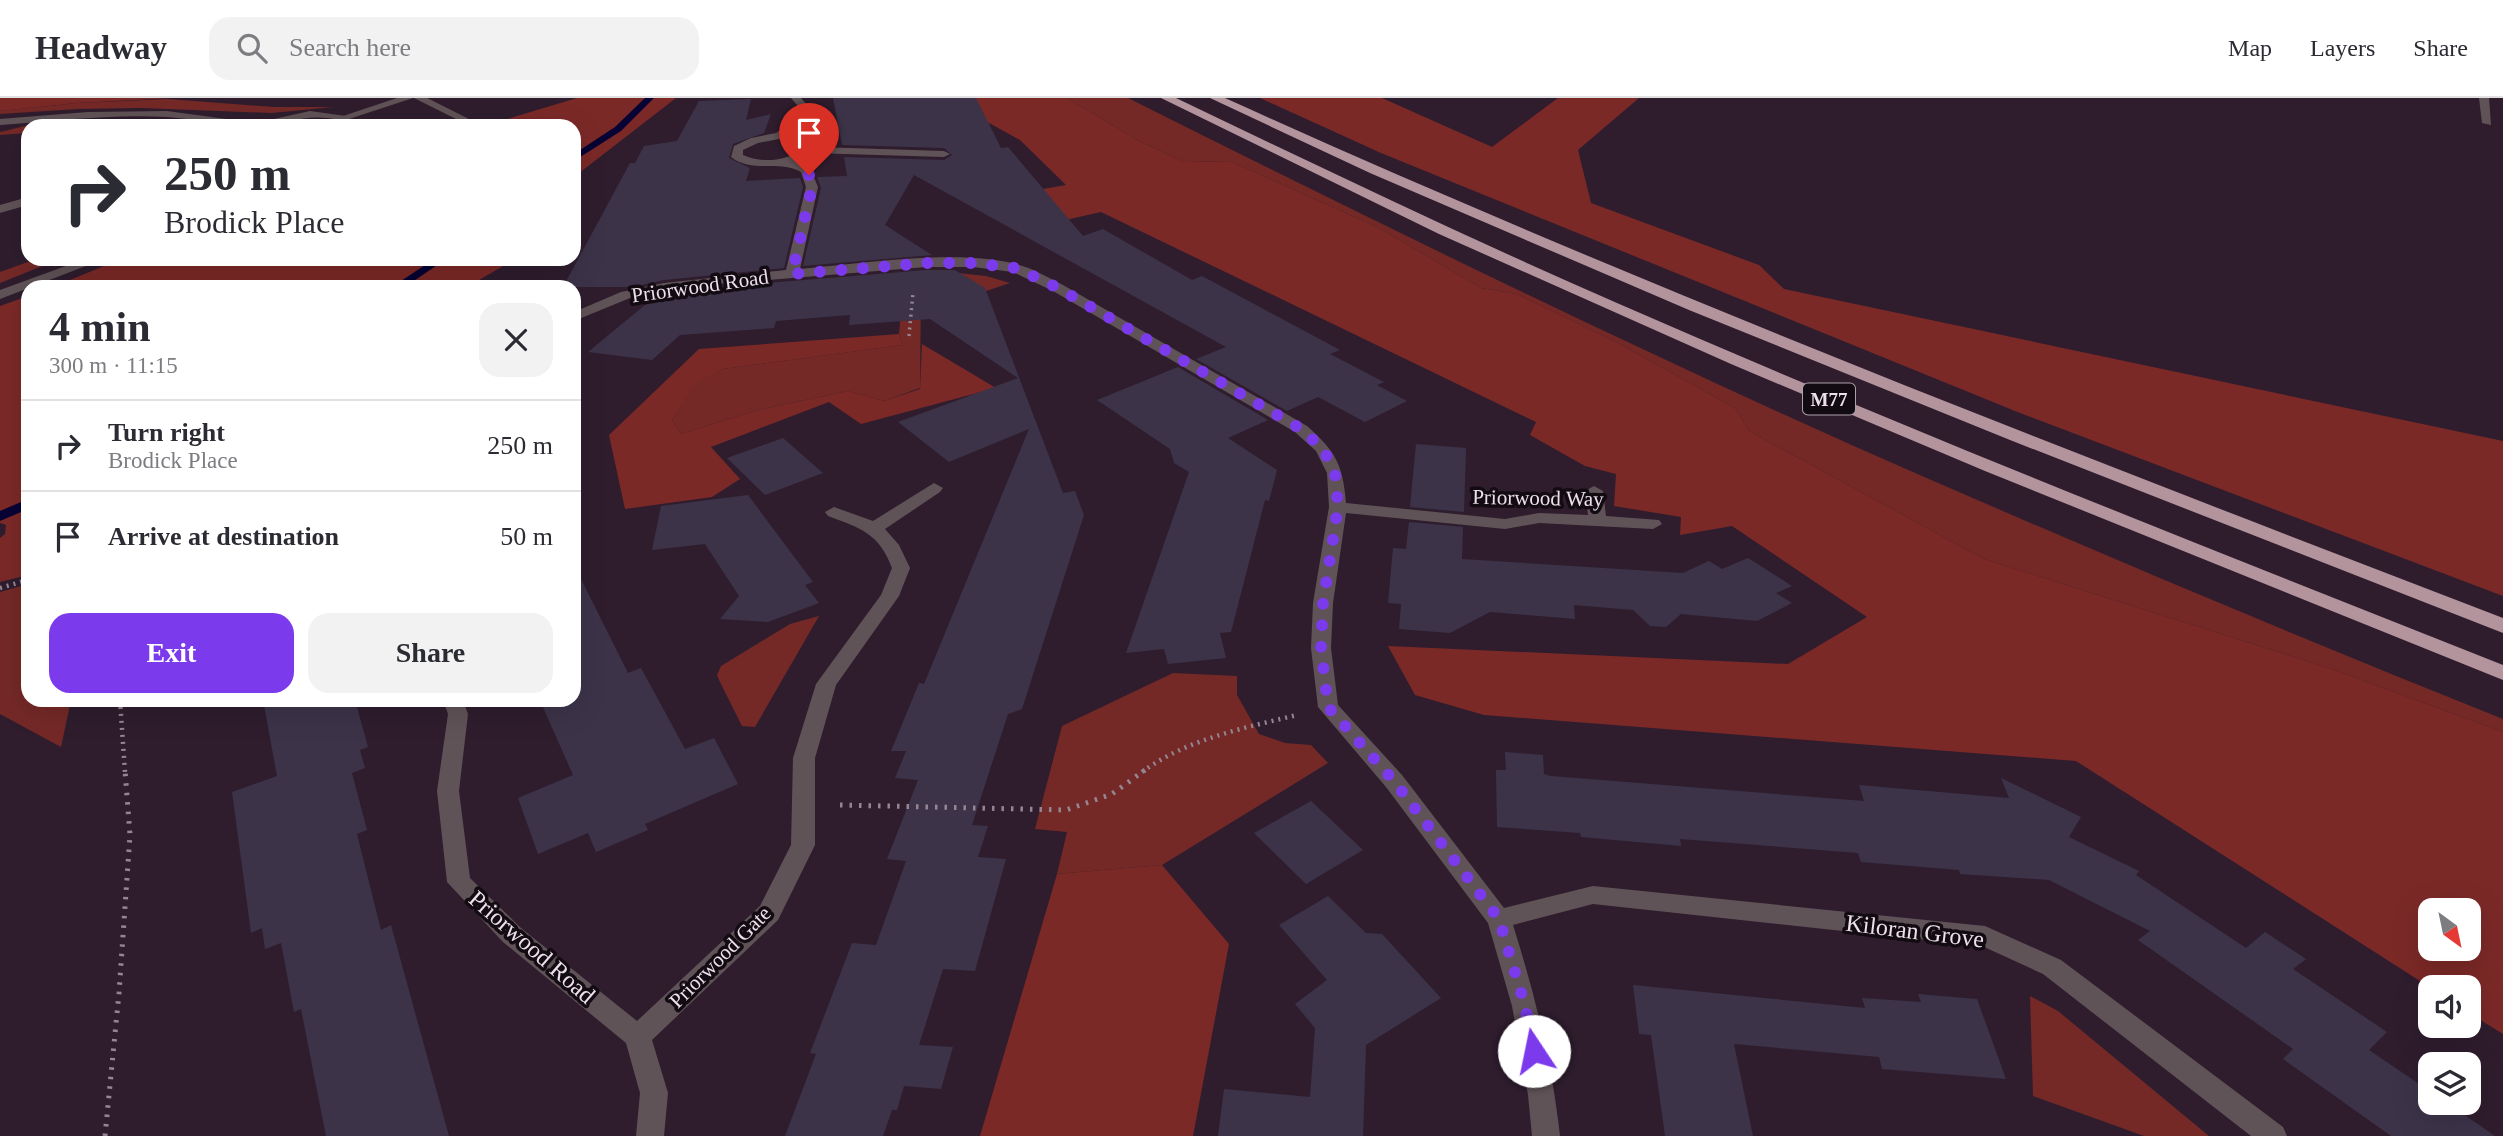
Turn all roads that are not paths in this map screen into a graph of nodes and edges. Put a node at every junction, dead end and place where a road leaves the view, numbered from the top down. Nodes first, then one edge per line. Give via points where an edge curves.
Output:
1 (408, 98) edge
2 (419, 98) edge
3 (796, 98) edge
4 (1167, 98) edge
5 (1216, 98) edge
6 (2484, 98) edge
7 (38, 119) edge
8 (205, 119) edge
9 (285, 119) edge
10 (337, 119) edge
11 (350, 119) edge
12 (464, 119) edge
13 (21, 120) edge
14 (0, 122) edge
15 (2487, 123) dead end
16 (779, 136) junction
17 (809, 150) junction
18 (943, 154) dead end
19 (789, 160) junction
20 (21, 203) edge
21 (0, 209) edge
22 (78, 266) edge
23 (792, 274) junction
24 (40, 280) edge
25 (21, 287) edge
26 (0, 295) edge
27 (581, 314) edge
28 (933, 488) dead end
29 (1594, 491) dead end
30 (1338, 507) junction
31 (834, 512) dead end
32 (1598, 522) junction
33 (1653, 524) dead end
34 (876, 527) junction
35 (2503, 626) edge
36 (2503, 673) edge
37 (456, 707) edge
38 (1499, 919) junction
39 (638, 1037) junction
40 (650, 1136) edge
41 (1546, 1136) edge
42 (2273, 1136) edge

1 - 11 street
2 - 12 street
3 - 16 street via 802,105 802,120
4 - 36 highway, M77 via 1484,249 1728,356
5 - 35 highway, M77 via 1731,323
6 - 15 street
7 - 8 street via 167,114
9 - 10 street via 328,114
13 - 14 street
16 - 17 street via 807,140
16 - 19 street via 745,144 738,148 737,157 764,163
17 - 18 street
17 - 19 street
19 - 23 street via 806,170 812,187
20 - 21 street
22 - 24 street
23 - 27 street, Priorwood Road via 664,287 626,295
23 - 30 street, Priorwood Road via 916,264 1016,268 1301,429 1323,449 1335,473
25 - 26 street
28 - 34 street
29 - 32 street
30 - 32 street, Priorwood Way via 1505,524 1539,518
30 - 38 street, Priorwood Road via 1323,603 1321,648 1328,707 1394,781
31 - 34 street
32 - 33 street, Priorwood Way
34 - 39 street, Priorwood Gate via 891,544 901,568 890,596 826,684 804,758 803,845 769,913
37 - 39 street, Priorwood Road via 448,792 458,882 512,935
38 - 41 street via 1525,1006
38 - 42 street, Kiloran Grove via 1593,895 1985,936 2052,967
39 - 40 street via 654,1093

